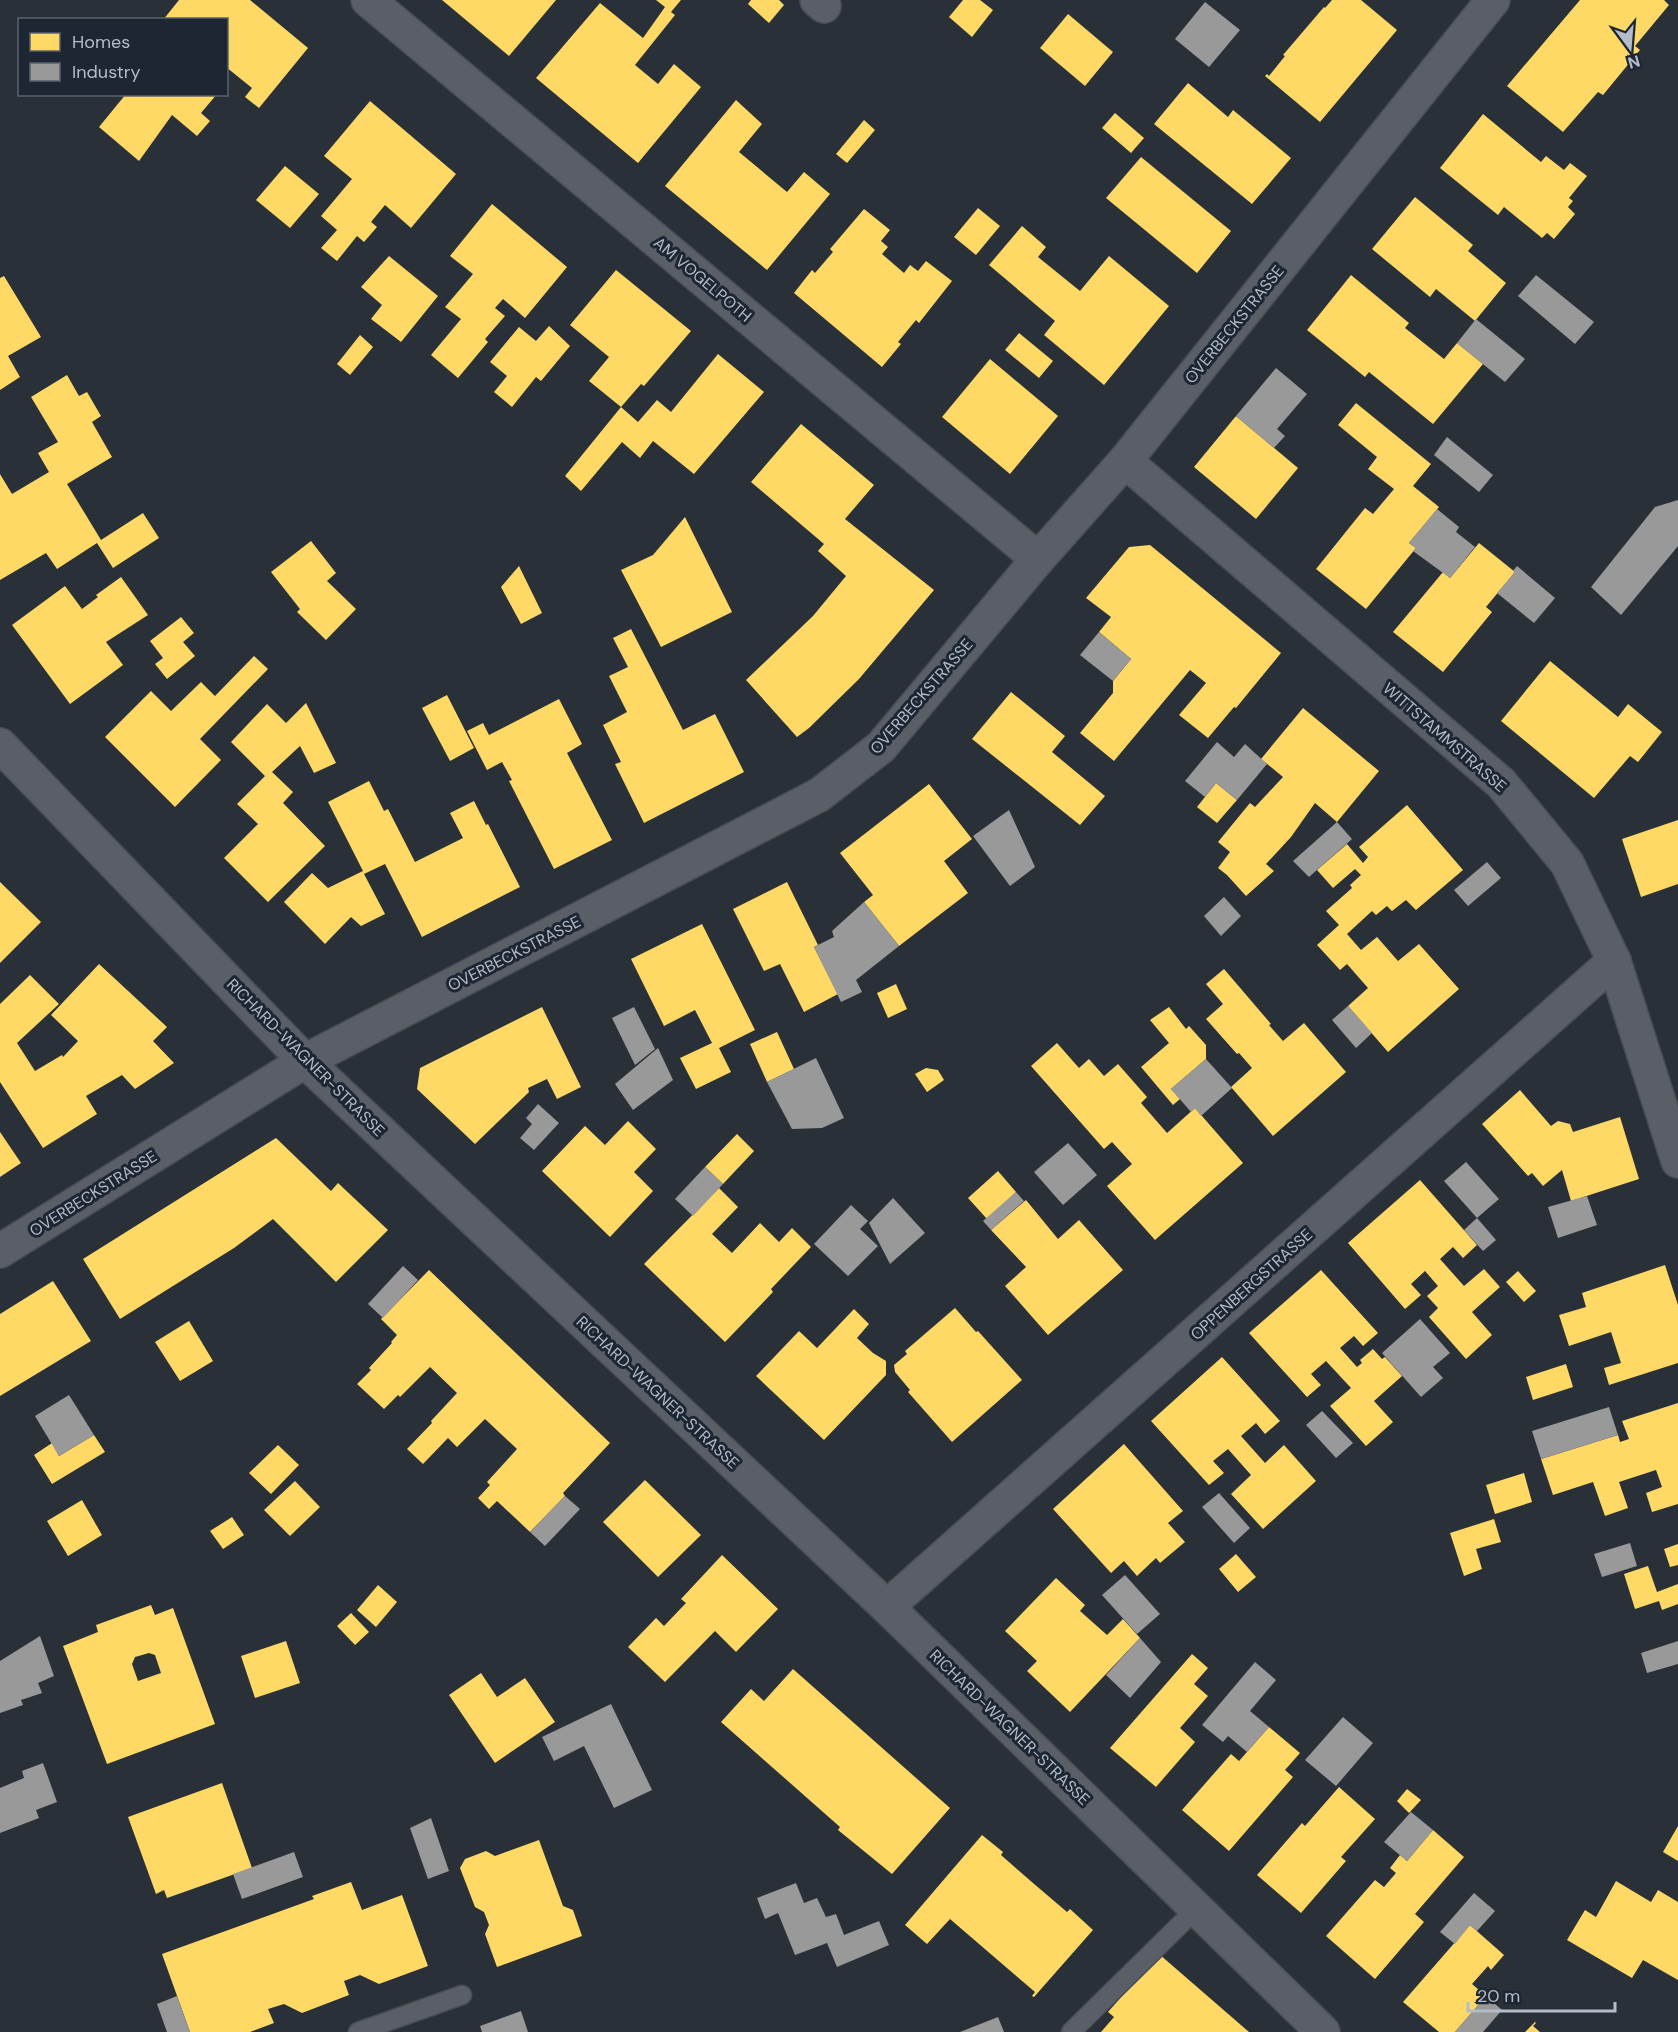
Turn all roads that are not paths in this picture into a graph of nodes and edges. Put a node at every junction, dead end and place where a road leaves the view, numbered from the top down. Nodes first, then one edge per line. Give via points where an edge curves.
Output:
1 (368, 0) edge
2 (1492, 0) edge
3 (1125, 461) junction
4 (1038, 559) junction
5 (0, 745) edge
6 (1614, 961) junction
7 (305, 1060) junction
8 (1678, 1161) edge
9 (0, 1251) edge
10 (887, 1607) junction
11 (1196, 1909) junction
12 (462, 1995) dead end
13 (358, 2032) edge
14 (1071, 2032) edge
15 (1323, 2032) edge

1 - 4 street, AM VOGELPOTH
2 - 3 street, OVERBECKSTRASSE
3 - 4 street, OVERBECKSTRASSE
3 - 6 street, WITTSTAMMSTRASSE via 1501,783 1567,863
4 - 7 street, OVERBECKSTRASSE via 881,747 819,795
5 - 7 street, RICHARD-WAGNER-STRASSE
6 - 8 street, WITTSTAMMSTRASSE
6 - 10 street, OPPENBERGSTRASSE
7 - 9 street, OVERBECKSTRASSE
7 - 10 street, RICHARD-WAGNER-STRASSE
10 - 11 street, RICHARD-WAGNER-STRASSE
11 - 14 lane
11 - 15 street, RICHARD-WAGNER-STRASSE
12 - 13 lane

